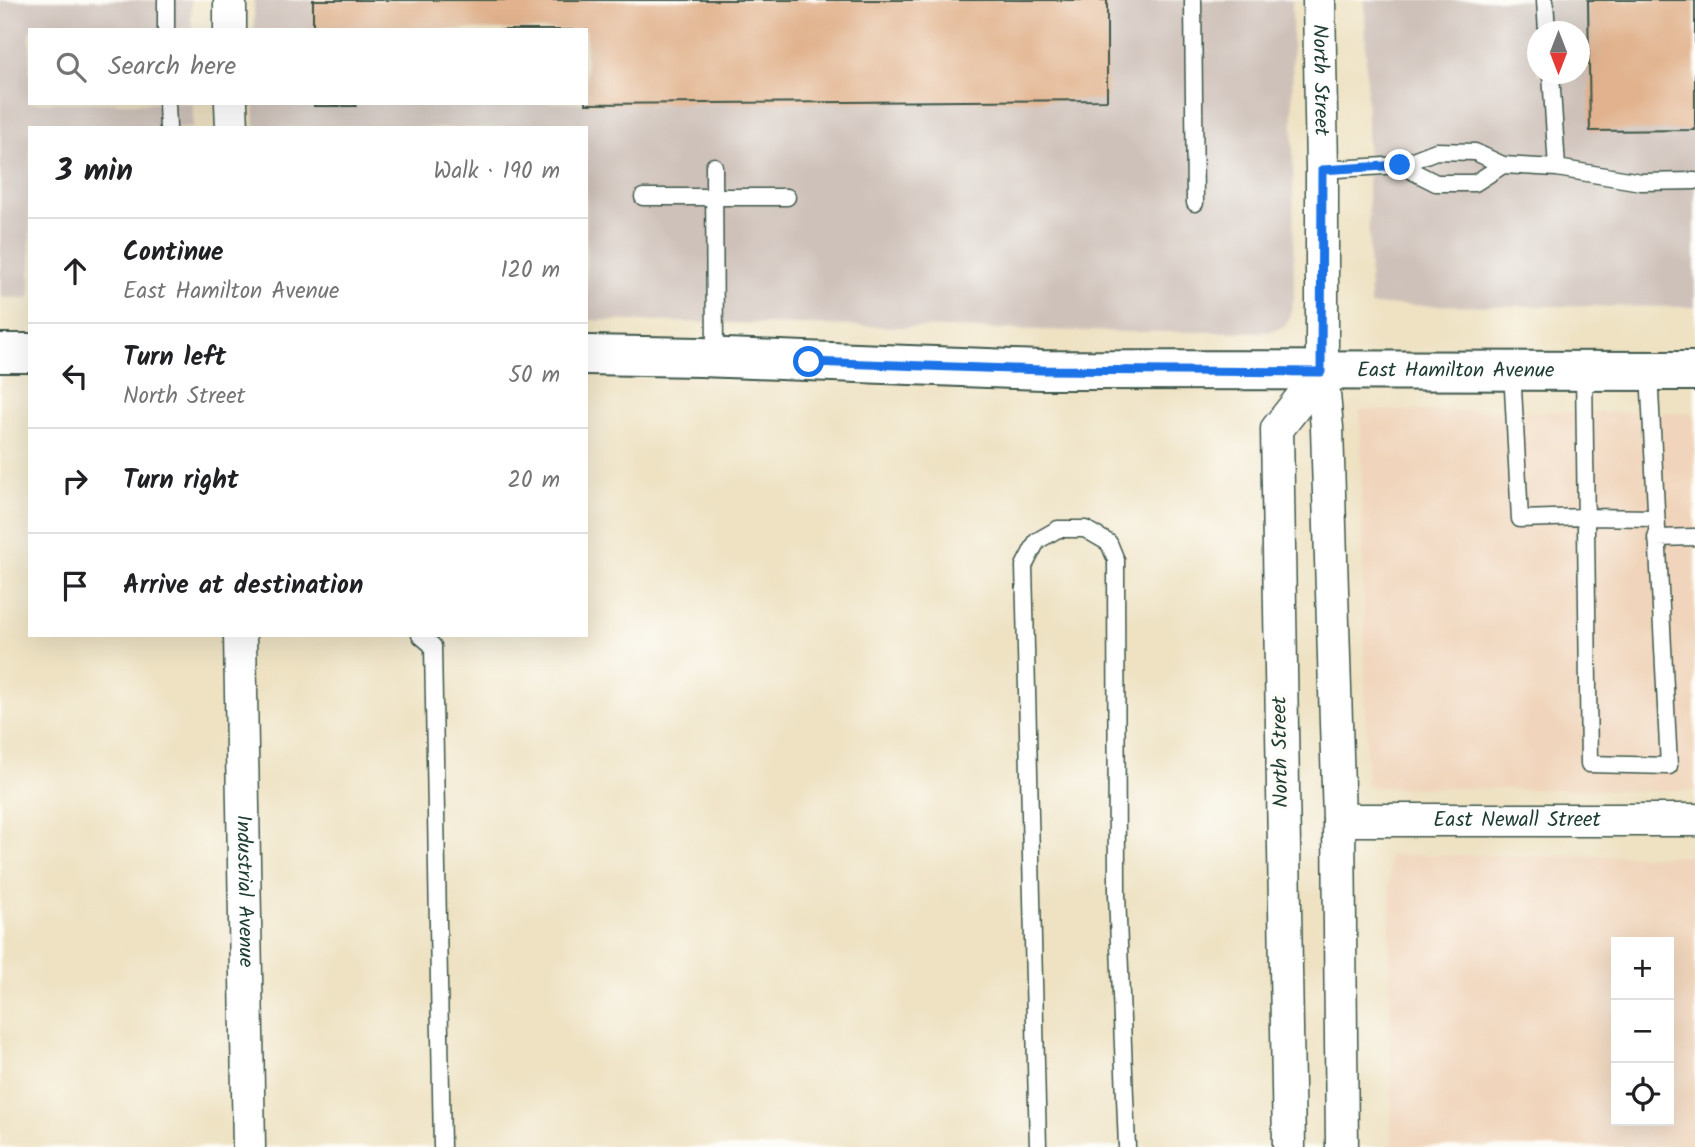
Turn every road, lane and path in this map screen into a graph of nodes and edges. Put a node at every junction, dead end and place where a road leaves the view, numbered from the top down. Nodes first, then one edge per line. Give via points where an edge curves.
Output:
1 (166, 0) edge
2 (230, 0) edge
3 (1193, 0) edge
4 (1319, 0) edge
5 (1545, 0) edge
6 (1546, 21) edge
7 (166, 28) edge
8 (230, 28) edge
9 (1551, 84) edge
10 (167, 105) edge
11 (231, 105) edge
12 (168, 126) edge
13 (232, 126) edge
14 (1400, 165) junction
15 (1503, 165) junction
16 (714, 166) dead end
17 (1557, 168) junction
18 (1322, 170) junction
19 (1695, 181) edge
20 (643, 197) dead end
21 (714, 197) junction
22 (788, 197) dead end
23 (1195, 203) dead end
24 (0, 353) edge
25 (28, 353) edge
26 (588, 355) edge
27 (715, 358) junction
28 (1512, 370) junction
29 (1584, 371) junction
30 (1649, 371) junction
31 (1695, 371) edge
32 (1321, 372) junction
33 (1585, 517) junction
34 (1656, 518) junction
35 (1695, 537) edge
36 (1656, 538) junction
37 (240, 637) edge
38 (422, 637) edge
39 (1339, 820) junction
40 (1695, 820) edge
41 (249, 1147) edge
42 (442, 1147) edge
43 (1038, 1147) edge
44 (1128, 1147) edge
45 (1289, 1147) edge
46 (1342, 1147) edge

1 - 7 lane
2 - 8 street
3 - 23 lane
4 - 18 street, North Street
5 - 6 lane
9 - 17 lane
10 - 12 lane
11 - 13 street
14 - 15 lane via 1436,151 1475,152
14 - 15 lane via 1436,183 1475,183
14 - 18 lane
15 - 17 lane
16 - 21 lane
17 - 19 lane via 1642,182
18 - 32 street, North Street
20 - 21 lane
21 - 22 lane
21 - 27 lane
24 - 25 main road
26 - 27 main road, East Hamilton Avenue
27 - 32 main road, East Hamilton Avenue via 1042,370
28 - 29 main road, East Hamilton Avenue
28 - 32 main road, East Hamilton Avenue
28 - 33 lane via 1520,519
29 - 30 main road, East Hamilton Avenue
29 - 33 lane
30 - 31 main road, East Hamilton Avenue
30 - 34 lane
32 - 39 street, North Street via 1327,428
32 - 45 street, North Street via 1277,429
33 - 34 lane
33 - 36 lane via 1589,764 1669,766
34 - 36 lane
35 - 36 lane
37 - 41 street, Industrial Avenue
38 - 42 lane via 433,646
39 - 40 street, East Newall Street
39 - 46 street, North Street
43 - 44 lane via 1024,566 1037,541 1058,529 1085,529 1109,543 1116,560 1117,894

